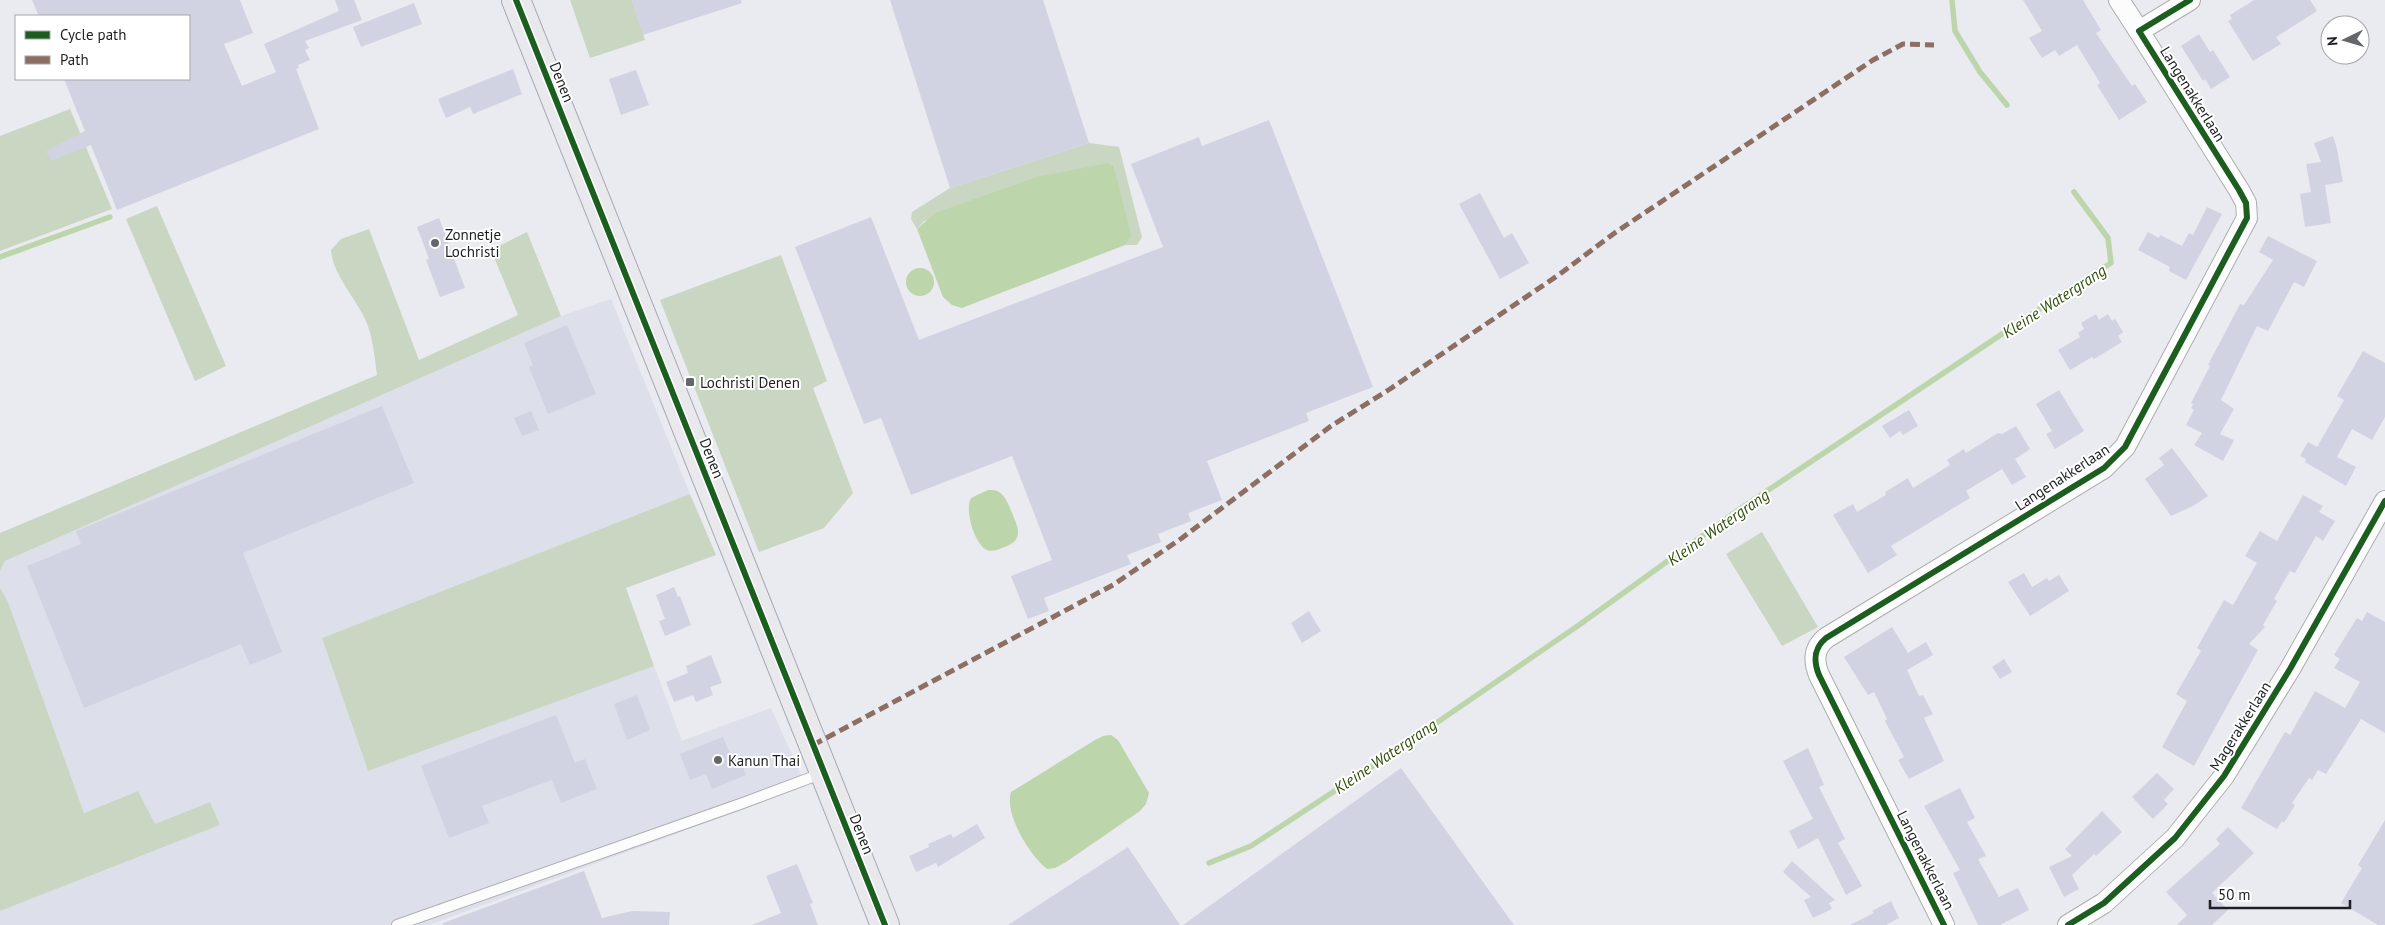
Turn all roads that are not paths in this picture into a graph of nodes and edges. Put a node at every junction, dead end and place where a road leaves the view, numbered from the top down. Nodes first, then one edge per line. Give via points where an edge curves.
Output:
1 (516, 0) edge
2 (2119, 0) edge
3 (2190, 0) edge
4 (2139, 31) junction
5 (2385, 501) edge
6 (824, 772) junction
7 (397, 925) edge
8 (885, 925) edge
9 (1944, 925) edge
10 (2068, 925) edge

1 - 6 main road, Denen
2 - 4 street, Langenakkerlaan
3 - 4 street
4 - 9 street, Langenakkerlaan via 2246,203 2244,227 2118,456 2104,468 1826,638 1820,643 1815,658 1819,675
5 - 10 street, Magerakkerlaan via 2290,670 2224,776 2175,838 2104,903
6 - 7 lane
6 - 8 main road, Denen

